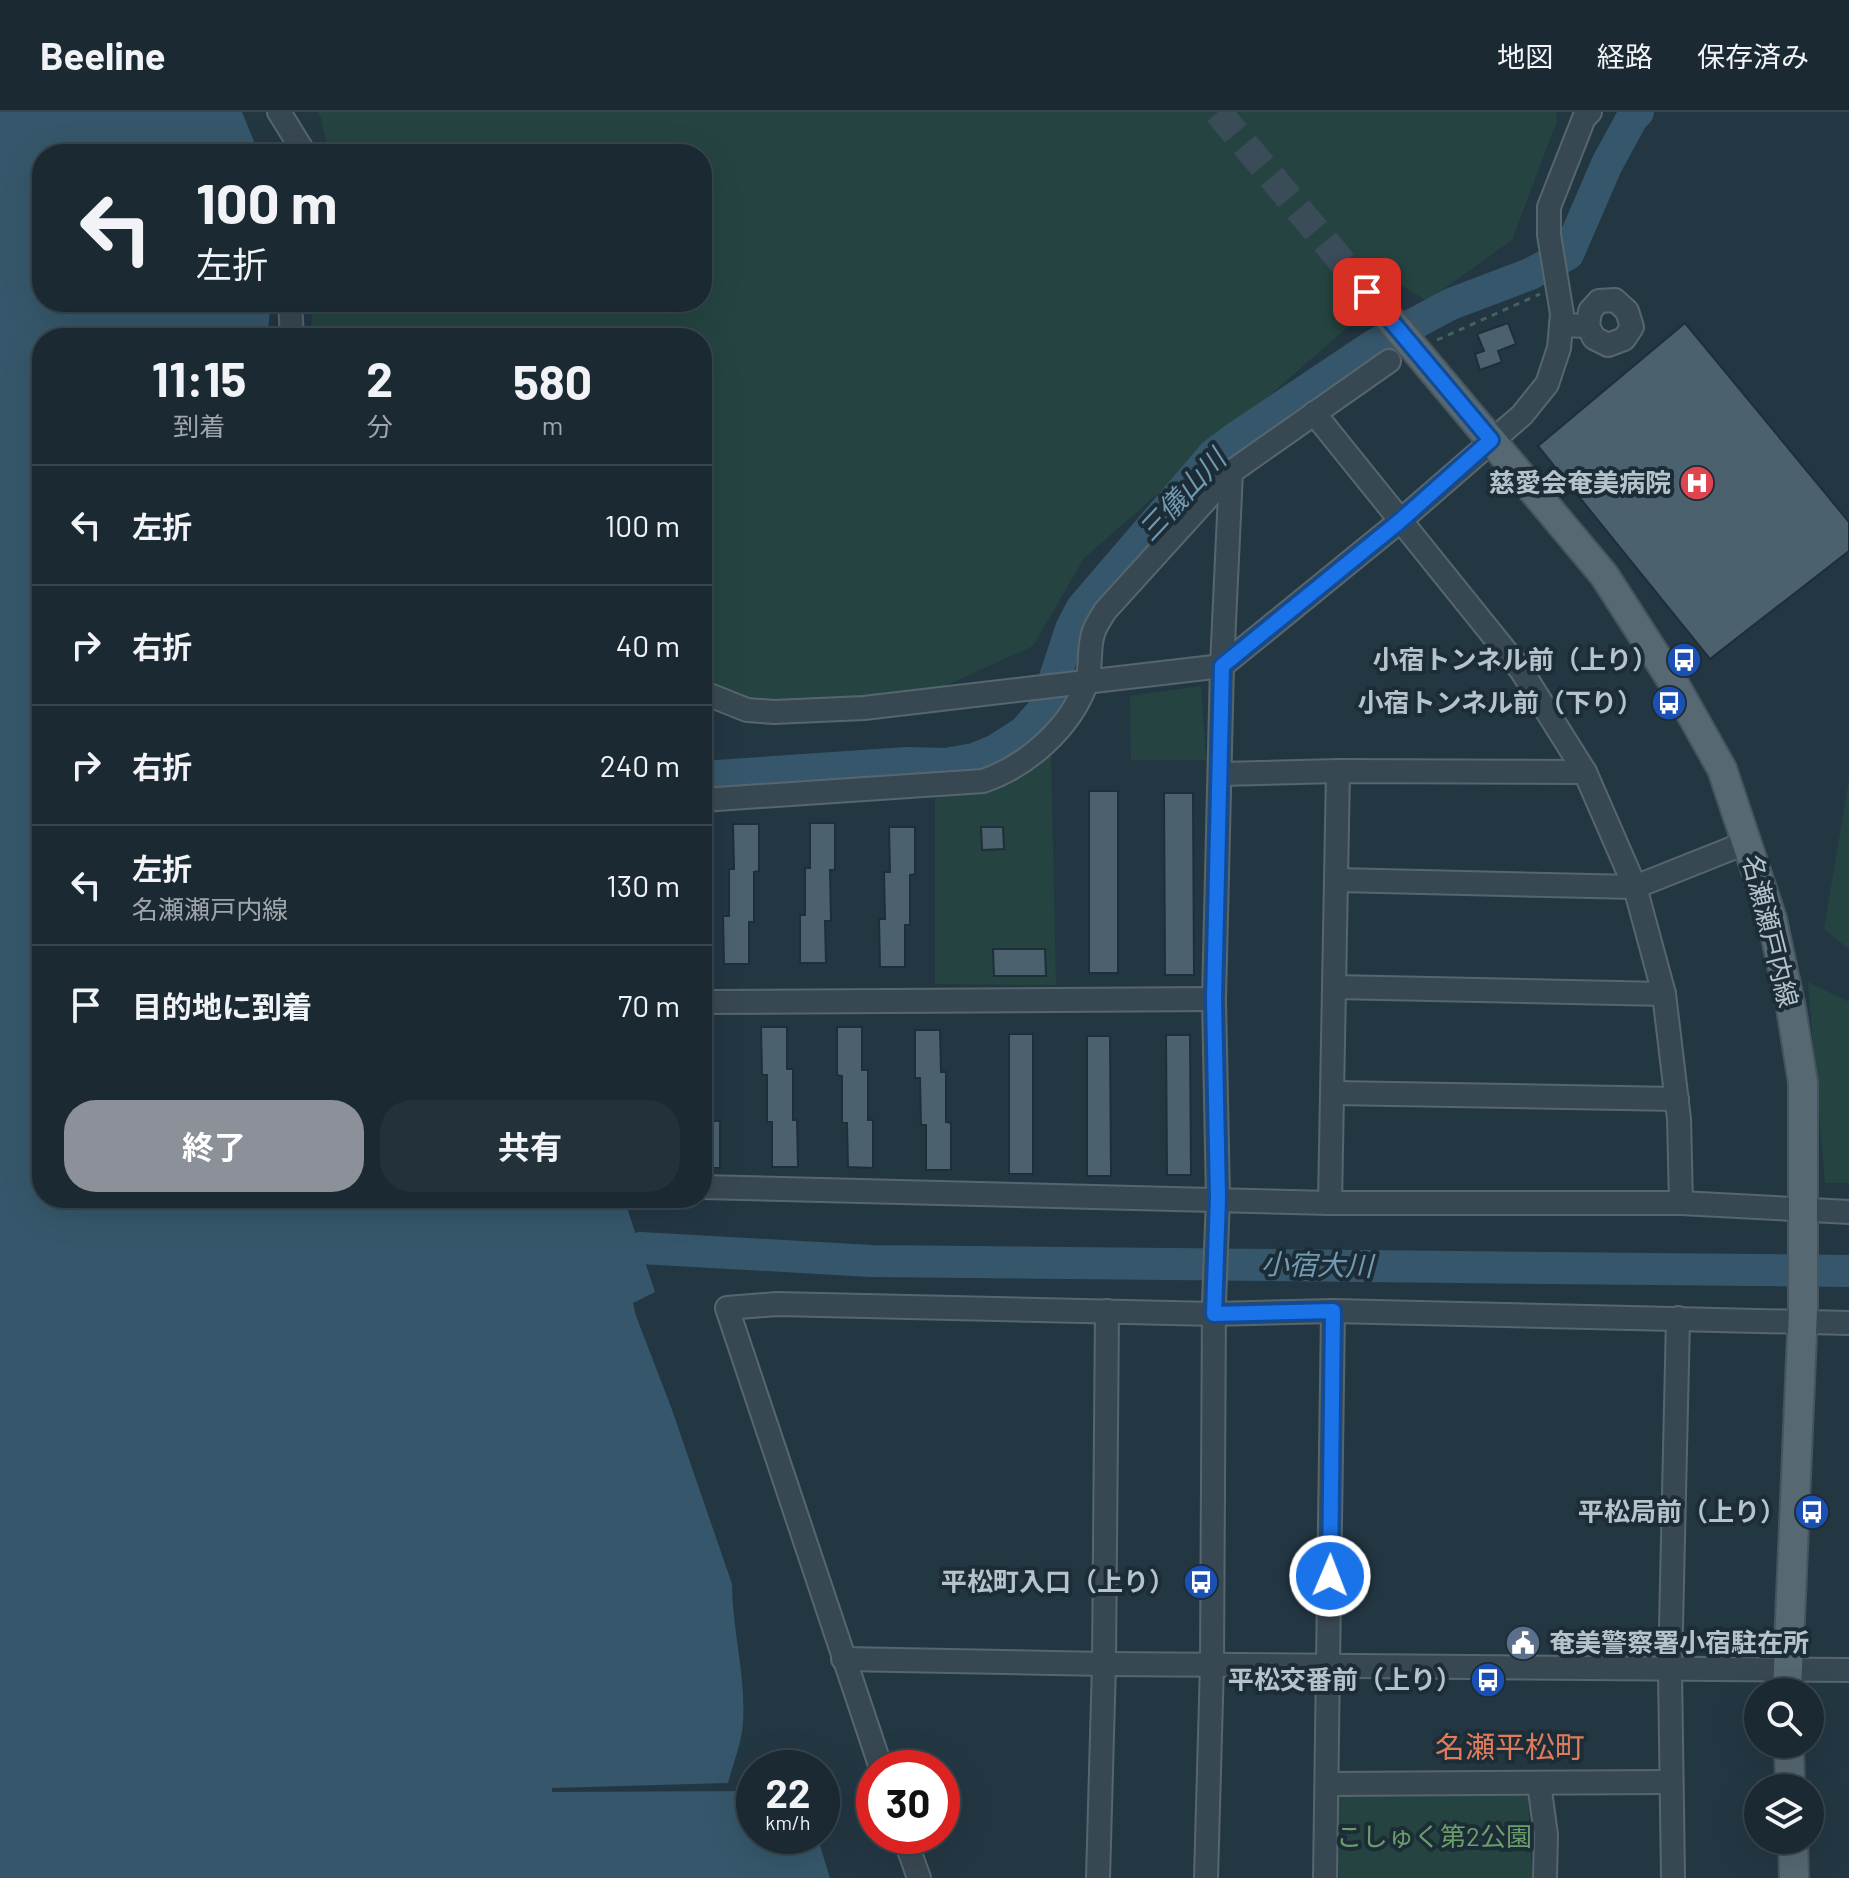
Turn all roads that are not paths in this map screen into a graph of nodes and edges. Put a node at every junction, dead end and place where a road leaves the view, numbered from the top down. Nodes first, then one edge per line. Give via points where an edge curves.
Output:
1 (279, 112) edge
2 (1586, 114) edge
3 (299, 144) edge
4 (1367, 292) tunnel mouth
5 (1561, 325) junction
6 (1588, 326) dead end
7 (1405, 352) junction
8 (1314, 413) junction
9 (1491, 440) junction
10 (1231, 472) junction
11 (1400, 521) junction
12 (1222, 666) junction
13 (1083, 683) junction
14 (712, 696) edge
15 (1338, 771) junction
16 (1585, 772) junction
17 (1220, 774) junction
18 (712, 799) edge
19 (1748, 842) junction
20 (1338, 880) junction
21 (1635, 887) junction
22 (1334, 987) junction
23 (1664, 994) junction
24 (1214, 999) junction
25 (712, 1002) edge
26 (1334, 1093) junction
27 (1677, 1099) junction
28 (712, 1187) edge
29 (1330, 1203) junction
30 (1681, 1203) junction
31 (1217, 1205) junction
32 (1804, 1211) junction
33 (1849, 1212) edge
34 (1214, 1308) junction
35 (1107, 1311) junction
36 (1333, 1311) junction
37 (1802, 1316) junction
38 (1678, 1318) junction
39 (1849, 1323) edge
40 (843, 1659) junction
41 (1104, 1664) junction
42 (1212, 1664) junction
43 (1329, 1665) junction
44 (1670, 1670) junction
45 (1849, 1670) edge
46 (1755, 1678) edge
47 (1787, 1678) edge
48 (1804, 1678) edge
49 (875, 1750) edge
50 (1671, 1782) junction
51 (1539, 1783) junction
52 (1328, 1784) junction
53 (910, 1854) edge
54 (1793, 1854) edge
55 (919, 1878) edge
56 (1098, 1878) edge
57 (1206, 1878) edge
58 (1325, 1878) edge
59 (1545, 1878) edge
60 (1673, 1878) edge
61 (1794, 1878) edge

1 - 3 street
2 - 5 street via 1549,207
4 - 7 main road, 名瀬瀬戸内線 via 1388,316
5 - 6 street
5 - 9 street via 1547,384 1522,415
7 - 8 street
7 - 9 main road, 名瀬瀬戸内線
8 - 10 street
8 - 11 street
9 - 11 street
9 - 19 main road, 名瀬瀬戸内線 via 1604,575 1676,687 1722,769
10 - 12 street
10 - 13 street via 1105,611 1093,634
11 - 12 street
11 - 16 street via 1521,670
12 - 13 street
12 - 17 street
13 - 14 street via 864,708 774,712 747,710
13 - 18 street via 1069,715 1043,745 983,781
15 - 16 street
15 - 17 street
15 - 20 street
16 - 21 street
17 - 24 street
19 - 21 street
19 - 32 main road, 名瀬瀬戸内線 via 1772,919 1803,1083
20 - 21 street
20 - 22 street
21 - 23 street
22 - 23 street
22 - 26 street
23 - 27 street
24 - 25 street
24 - 31 street
26 - 27 street
26 - 29 street
27 - 30 street
28 - 31 street
29 - 30 street
29 - 31 street
30 - 32 street
31 - 34 street
32 - 33 street
32 - 37 main road, 名瀬瀬戸内線
34 - 35 street
34 - 36 street
34 - 42 street
35 - 40 street via 777,1304 727,1308
35 - 41 street
36 - 38 street
36 - 43 street
37 - 38 street
37 - 39 street
37 - 47 main road, 名瀬瀬戸内線
38 - 44 street
40 - 41 street
40 - 49 street
41 - 42 street
41 - 56 street
42 - 43 street
42 - 57 street
43 - 44 street
43 - 52 street
44 - 46 street
44 - 50 street
45 - 48 street
50 - 51 street
50 - 60 street
51 - 52 street
51 - 59 street
52 - 58 street
53 - 55 street
54 - 61 main road

